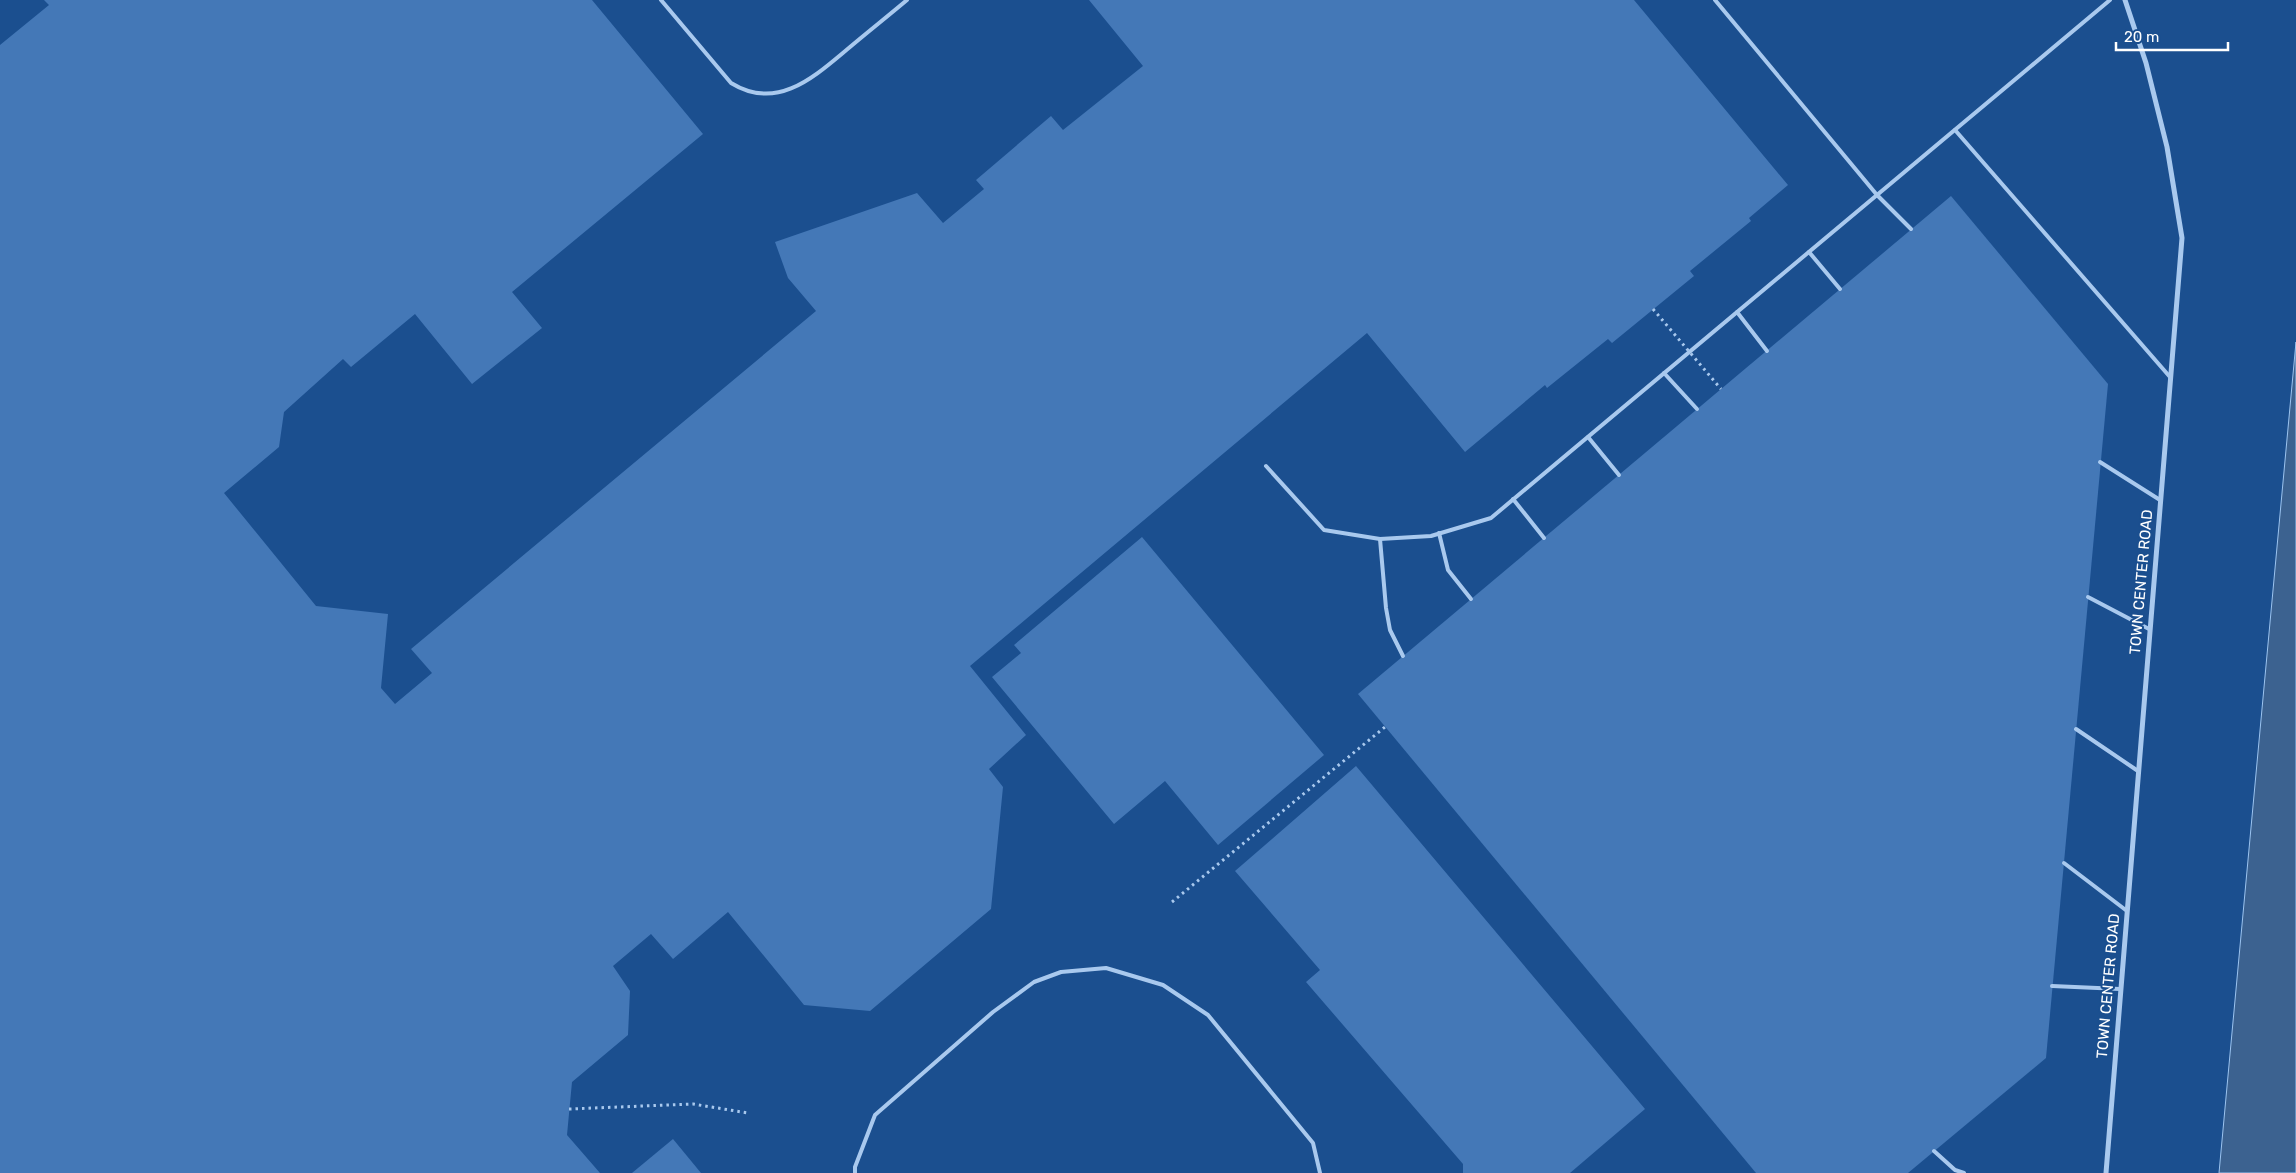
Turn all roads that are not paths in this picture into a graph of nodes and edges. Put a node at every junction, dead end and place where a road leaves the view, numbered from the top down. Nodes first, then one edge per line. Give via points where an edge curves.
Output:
1 (661, 0) edge
2 (906, 0) edge
3 (1715, 0) edge
4 (2110, 0) edge
5 (2125, 0) edge
6 (1955, 130) junction
7 (1877, 194) junction
8 (1911, 229) dead end
9 (1809, 252) junction
10 (1840, 289) dead end
11 (1737, 312) junction
12 (1767, 351) dead end
13 (1664, 373) junction
14 (2170, 377) junction
15 (1697, 409) dead end
16 (1588, 437) junction
17 (2100, 462) dead end
18 (1266, 466) dead end
19 (1619, 475) dead end
20 (1512, 499) junction
21 (2160, 500) junction
22 (1439, 533) junction
23 (1544, 538) dead end
24 (1380, 539) junction
25 (2088, 597) dead end
26 (1470, 599) dead end
27 (2149, 629) junction
28 (1403, 656) dead end
29 (2076, 729) dead end
30 (2138, 771) junction
31 (2064, 863) dead end
32 (2127, 911) junction
33 (2052, 986) dead end
34 (2120, 989) junction
35 (1934, 1151) dead end
36 (854, 1173) edge
37 (1320, 1173) edge
38 (1964, 1173) edge
39 (2106, 1173) edge

1 - 2 lane via 731,83 744,91 760,93 791,90 811,80
3 - 7 lane
4 - 6 lane
5 - 14 street, TOWN CENTER ROAD via 2146,63 2167,147 2182,238
6 - 7 lane
6 - 14 lane
7 - 8 lane
7 - 9 lane
9 - 10 lane
9 - 11 lane
11 - 12 lane
11 - 13 lane
13 - 15 lane
13 - 16 lane
14 - 21 street, TOWN CENTER ROAD
16 - 19 lane
16 - 20 lane
17 - 21 lane
18 - 24 lane via 1324,530
20 - 22 lane via 1491,518
20 - 23 lane
21 - 27 street, TOWN CENTER ROAD
22 - 24 lane
22 - 26 lane via 1448,570
24 - 28 lane via 1390,630
25 - 27 lane
27 - 30 street, TOWN CENTER ROAD
29 - 30 lane
30 - 32 street, TOWN CENTER ROAD
31 - 32 lane
32 - 34 street, TOWN CENTER ROAD
33 - 34 lane
34 - 39 street, TOWN CENTER ROAD
35 - 38 lane via 1955,1170
36 - 37 lane via 875,1116 993,1012 1034,982 1060,972 1106,968 1163,985 1208,1016 1313,1143

